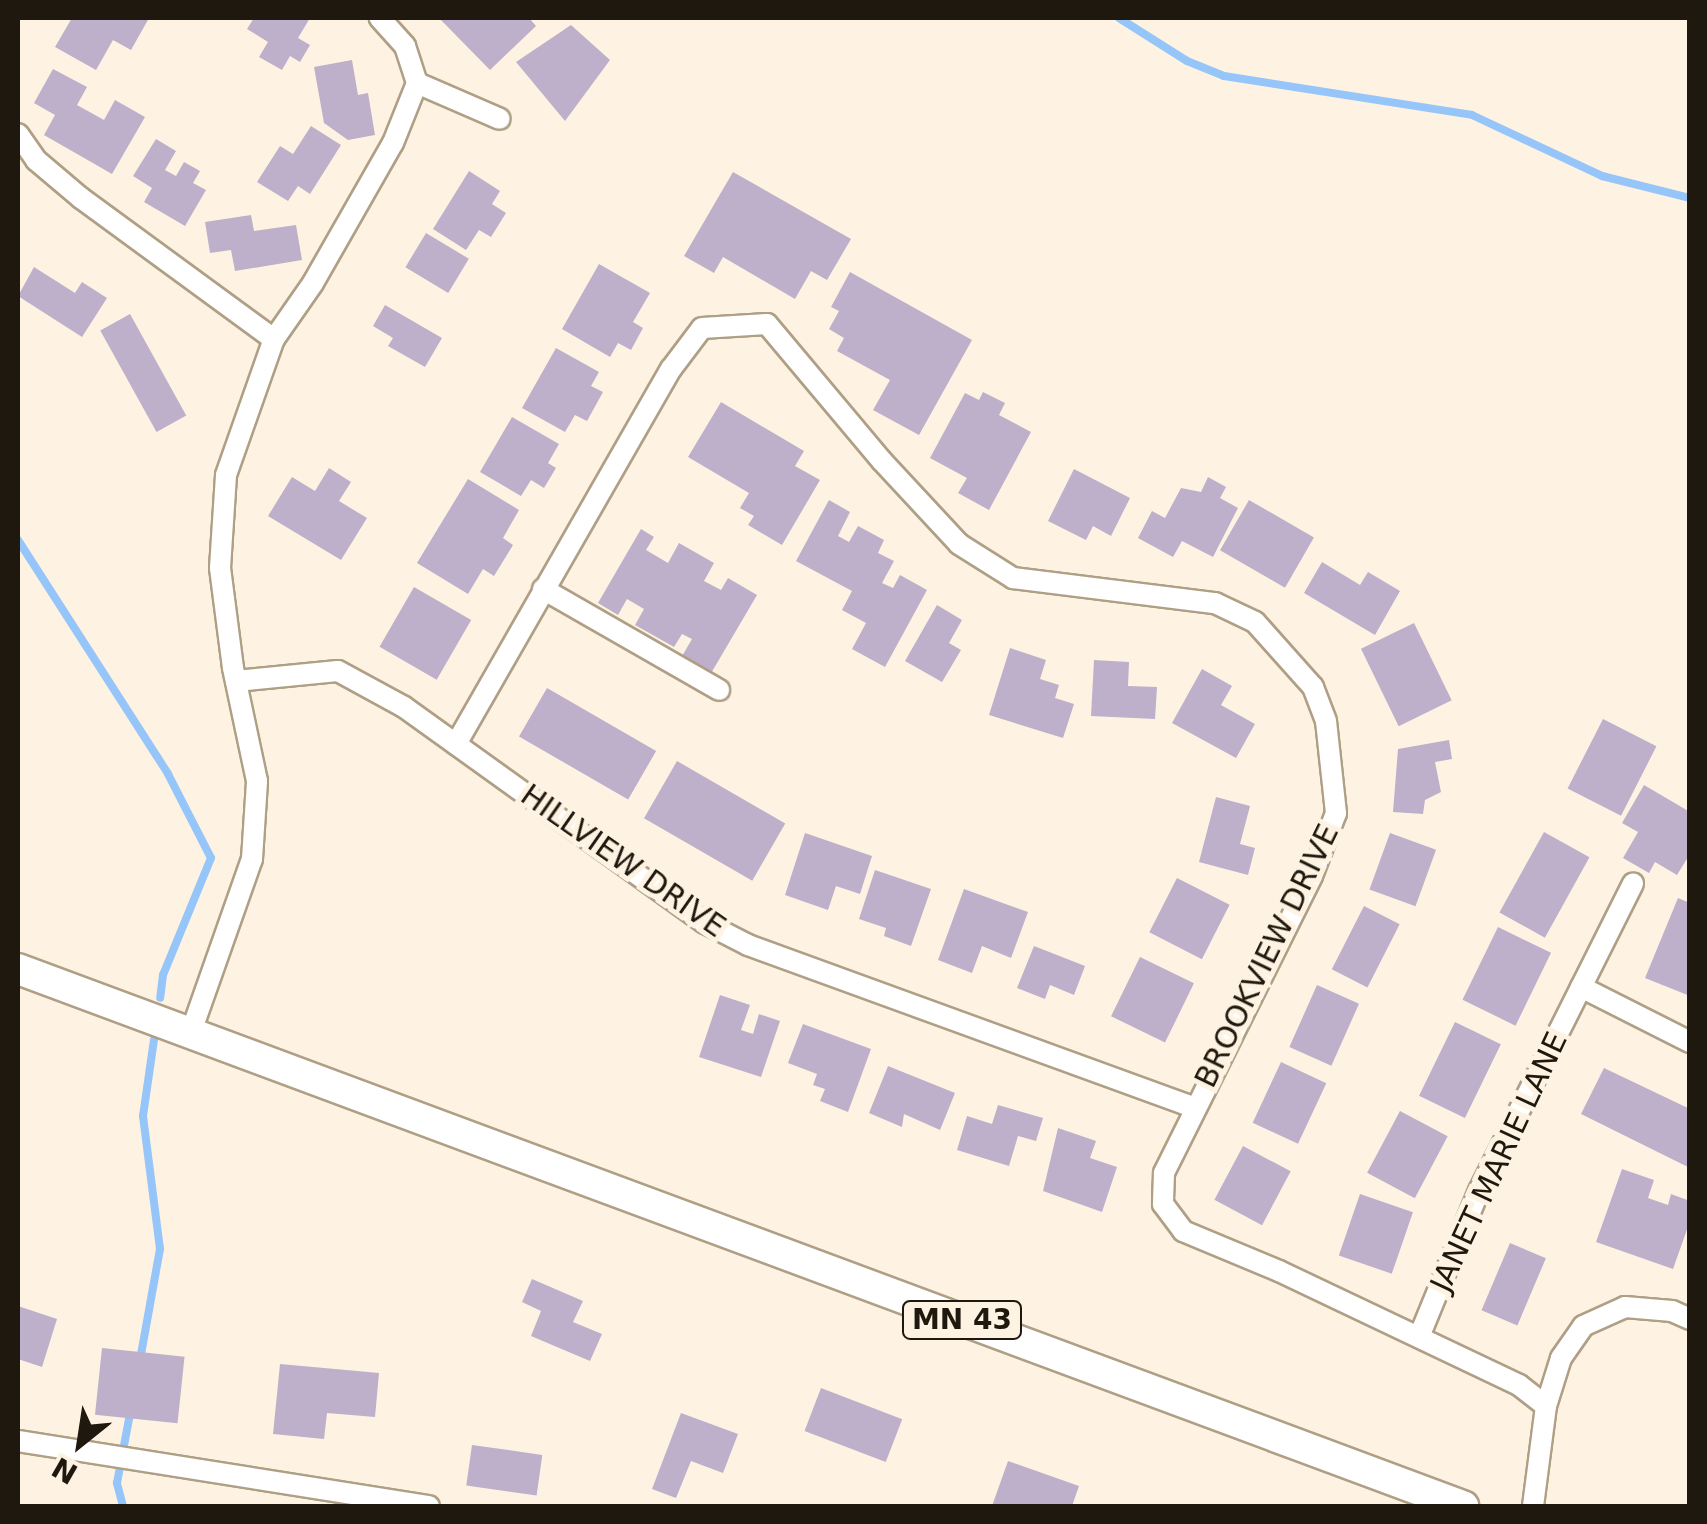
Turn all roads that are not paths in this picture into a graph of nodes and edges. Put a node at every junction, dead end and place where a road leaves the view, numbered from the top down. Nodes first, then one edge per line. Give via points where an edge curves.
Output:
1 (380, 18) edge
2 (417, 83) junction
3 (500, 120) dead end
4 (18, 134) edge
5 (274, 339) junction
6 (543, 589) junction
7 (236, 681) junction
8 (719, 690) dead end
9 (456, 744) junction
10 (1633, 883) dead end
11 (18, 969) edge
12 (1581, 987) junction
13 (191, 1032) junction
14 (1690, 1042) edge
15 (1193, 1107) junction
16 (1690, 1319) edge
17 (1419, 1338) junction
18 (1546, 1406) junction
19 (18, 1441) edge
20 (428, 1506) edge
21 (1463, 1506) edge
22 (1533, 1506) edge

1 - 2 street via 405,46
2 - 3 street
2 - 5 street via 394,143
4 - 5 street via 36,160 81,198
5 - 7 street via 226,476 221,518 220,568
6 - 8 street
6 - 9 street, BROOKVIEW DRIVE
6 - 15 street, BROOKVIEW DRIVE via 702,328 767,324 959,544 1012,578 1215,603 1255,622 1313,687 1326,721 1336,813 1312,876
7 - 9 street, HILLVIEW DRIVE via 338,671
7 - 13 street via 257,781 252,859
9 - 15 street, HILLVIEW DRIVE via 704,923
10 - 12 street, JANET MARIE LANE
11 - 13 main road, MN 43
12 - 14 street
12 - 17 street, JANET MARIE LANE via 1479,1191
13 - 21 main road, MN 43
15 - 17 street, BROOKVIEW DRIVE via 1164,1172 1163,1204 1183,1231
16 - 18 street via 1625,1306 1582,1326 1561,1358
17 - 18 street, BROOKVIEW DRIVE via 1519,1385
18 - 22 street
19 - 20 street

